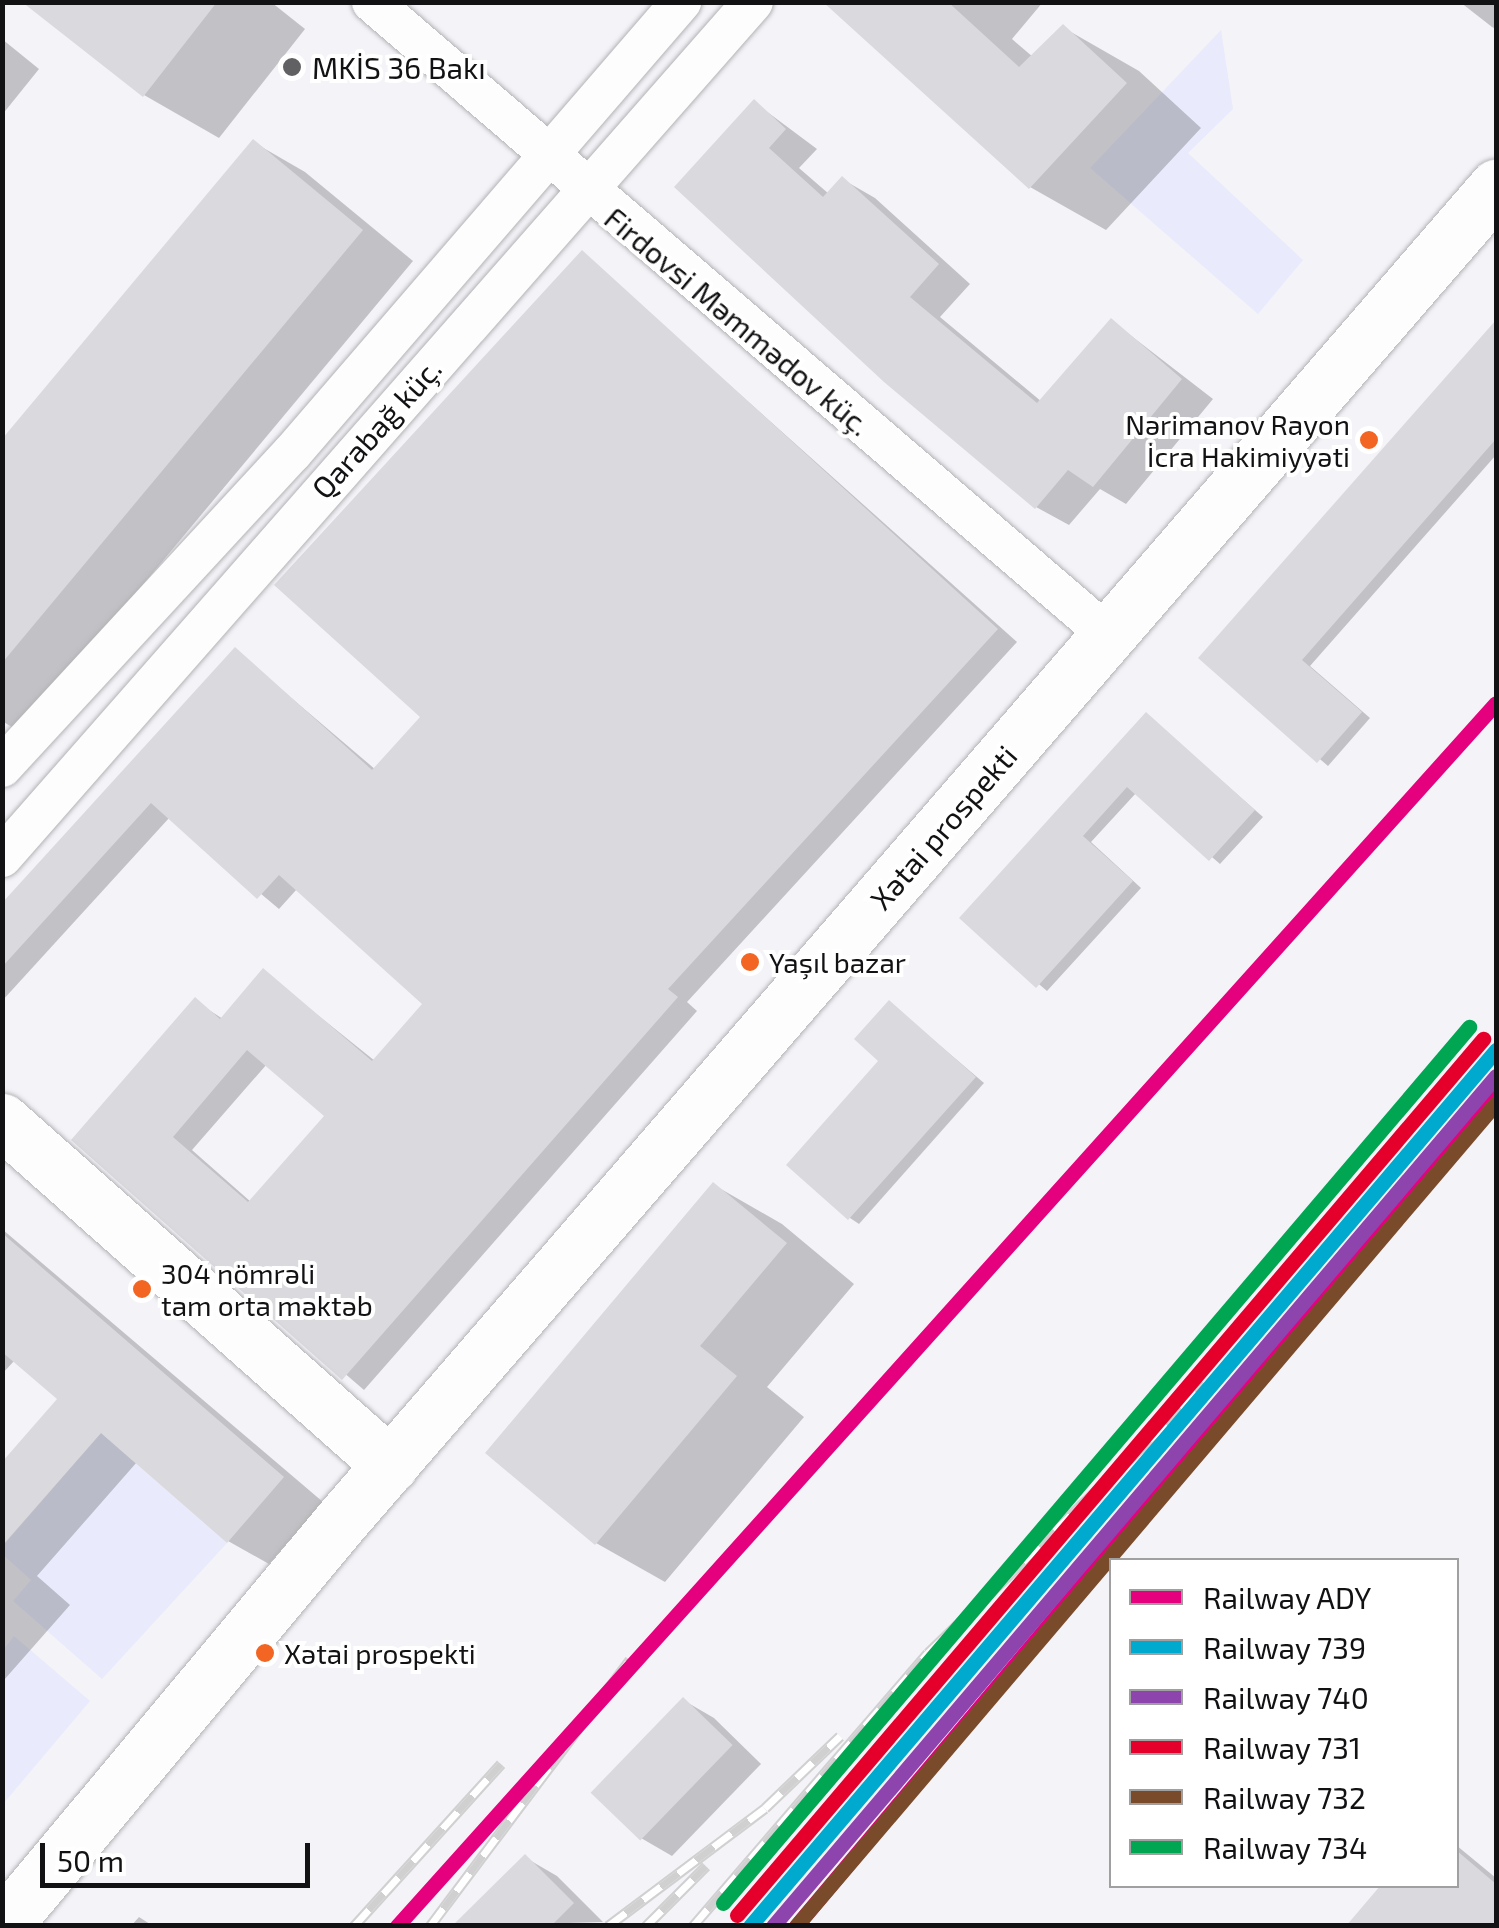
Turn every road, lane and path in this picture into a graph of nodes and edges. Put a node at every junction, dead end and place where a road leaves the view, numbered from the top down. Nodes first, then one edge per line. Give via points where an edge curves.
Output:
1 (372, 2) edge
2 (681, 2) edge
3 (753, 2) edge
4 (548, 157) junction
5 (1496, 186) edge
6 (585, 192) junction
7 (1108, 635) junction
8 (2, 768) edge
9 (2, 857) edge
10 (2, 1121) edge
11 (390, 1466) junction
12 (3, 1926) edge

1 - 4 street, Firdovsi Məmmədov küç.
2 - 4 street, Qarabağ küç.
3 - 6 street, Qarabağ küç.
4 - 6 street, Firdovsi Məmmədov küç.
4 - 8 street, Qarabağ küç. via 292,453
5 - 7 main road, Xətai prospekti
6 - 7 street, Firdovsi Məmmədov küç.
6 - 9 street, Qarabağ küç.
7 - 11 main road, Xətai prospekti
10 - 11 main road
11 - 12 main road, Xətai prospekti

